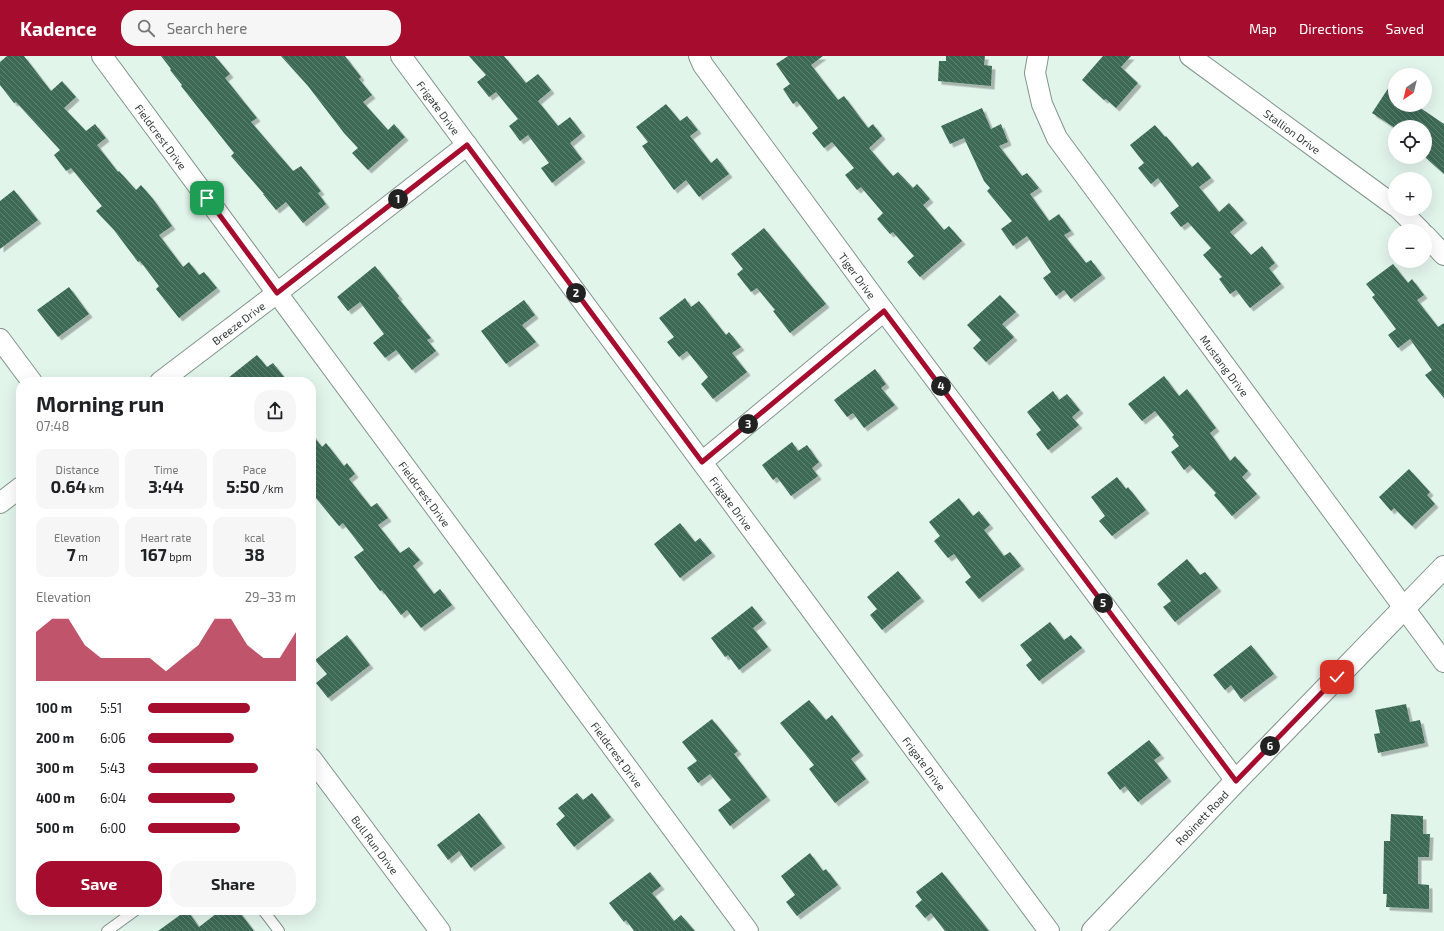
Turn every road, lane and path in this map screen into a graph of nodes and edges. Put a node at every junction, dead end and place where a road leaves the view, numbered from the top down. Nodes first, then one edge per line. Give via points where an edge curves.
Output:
1 (102, 56) edge
2 (401, 56) edge
3 (699, 56) edge
4 (1038, 56) edge
5 (1190, 56) edge
6 (467, 145) junction
7 (1388, 201) edge
8 (1406, 216) edge
9 (1414, 224) edge
10 (1432, 242) edge
11 (1444, 255) edge
12 (277, 293) junction
13 (884, 311) junction
14 (0, 339) edge
15 (28, 377) edge
16 (167, 377) edge
17 (702, 462) junction
18 (16, 491) edge
19 (0, 503) edge
20 (1444, 567) edge
21 (1404, 607) junction
22 (1444, 662) edge
23 (316, 771) edge
24 (1236, 781) junction
25 (129, 915) edge
26 (267, 915) edge
27 (107, 931) edge
28 (279, 931) edge
29 (440, 931) edge
30 (748, 931) edge
31 (1049, 931) edge
32 (1093, 931) edge

1 - 12 street, Fieldcrest Drive
2 - 6 street, Frigate Drive
3 - 13 street, Tiger Drive
4 - 21 street, Mustang Drive via 1035,73 1042,104 1057,138
5 - 7 street, Stallion Drive
6 - 12 street, Breeze Drive
6 - 17 street, Frigate Drive
8 - 9 street
10 - 11 street
12 - 16 street, Breeze Drive
12 - 30 street, Fieldcrest Drive
13 - 17 street
13 - 24 street, Tiger Drive
14 - 15 street
17 - 31 street, Frigate Drive
18 - 19 street
20 - 21 street, Robinett Road
21 - 22 street, Mustang Drive
21 - 24 street, Robinett Road
23 - 29 street, Bull Run Drive
24 - 32 street, Robinett Road
25 - 27 lane
26 - 28 lane

